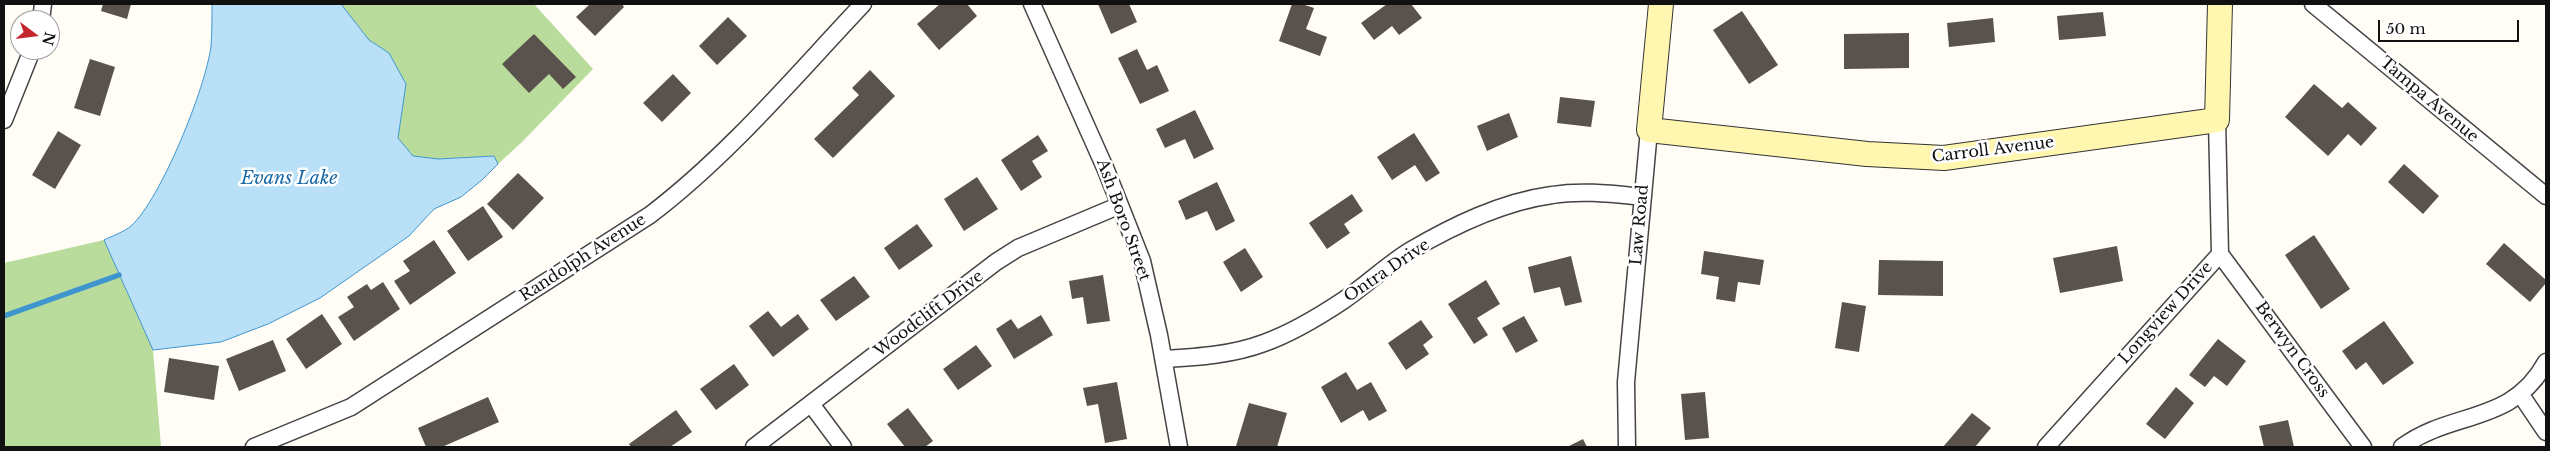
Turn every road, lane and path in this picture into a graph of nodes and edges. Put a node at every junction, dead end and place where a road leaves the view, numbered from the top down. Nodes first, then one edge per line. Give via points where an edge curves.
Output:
1 (863, 4) edge
2 (1032, 4) edge
3 (1661, 4) edge
4 (2220, 4) edge
5 (2313, 4) edge
6 (28, 60) edge
7 (4, 120) edge
8 (2217, 120) junction
9 (1649, 130) junction
10 (2546, 196) edge
11 (1643, 197) junction
12 (1118, 206) junction
13 (2220, 254) junction
14 (1164, 359) junction
15 (2546, 362) edge
16 (2521, 395) junction
17 (811, 404) junction
18 (2546, 432) edge
19 (254, 447) edge
20 (754, 447) edge
21 (843, 447) edge
22 (1179, 447) edge
23 (1627, 447) edge
24 (2046, 447) edge
25 (2363, 447) edge
26 (2402, 447) edge

1 - 19 street, Randolph Avenue via 709,166 650,215 351,407
2 - 12 street, Ash Boro Street via 1106,170
3 - 9 street, Law Road
4 - 8 street, Longview Drive
5 - 10 street, Tampa Avenue
6 - 7 street
8 - 9 street, Carroll Avenue via 1944,158 1866,154
8 - 13 street, Longview Drive
9 - 11 street, Law Road
11 - 14 street, Ontra Drive via 1593,193 1552,195 1490,211 1408,252 1344,300 1266,343 1225,354
11 - 23 street, Law Road via 1626,382
12 - 14 street, Ash Boro Street via 1142,261
12 - 17 street, Woodclift Drive via 1018,248 996,262
13 - 24 street, Longview Drive
13 - 25 street, Berwyn Cross
14 - 22 street, Ash Boro Street
15 - 16 street
16 - 18 street
16 - 26 street via 2501,406 2431,431
17 - 20 street, Woodclift Drive
17 - 21 street

